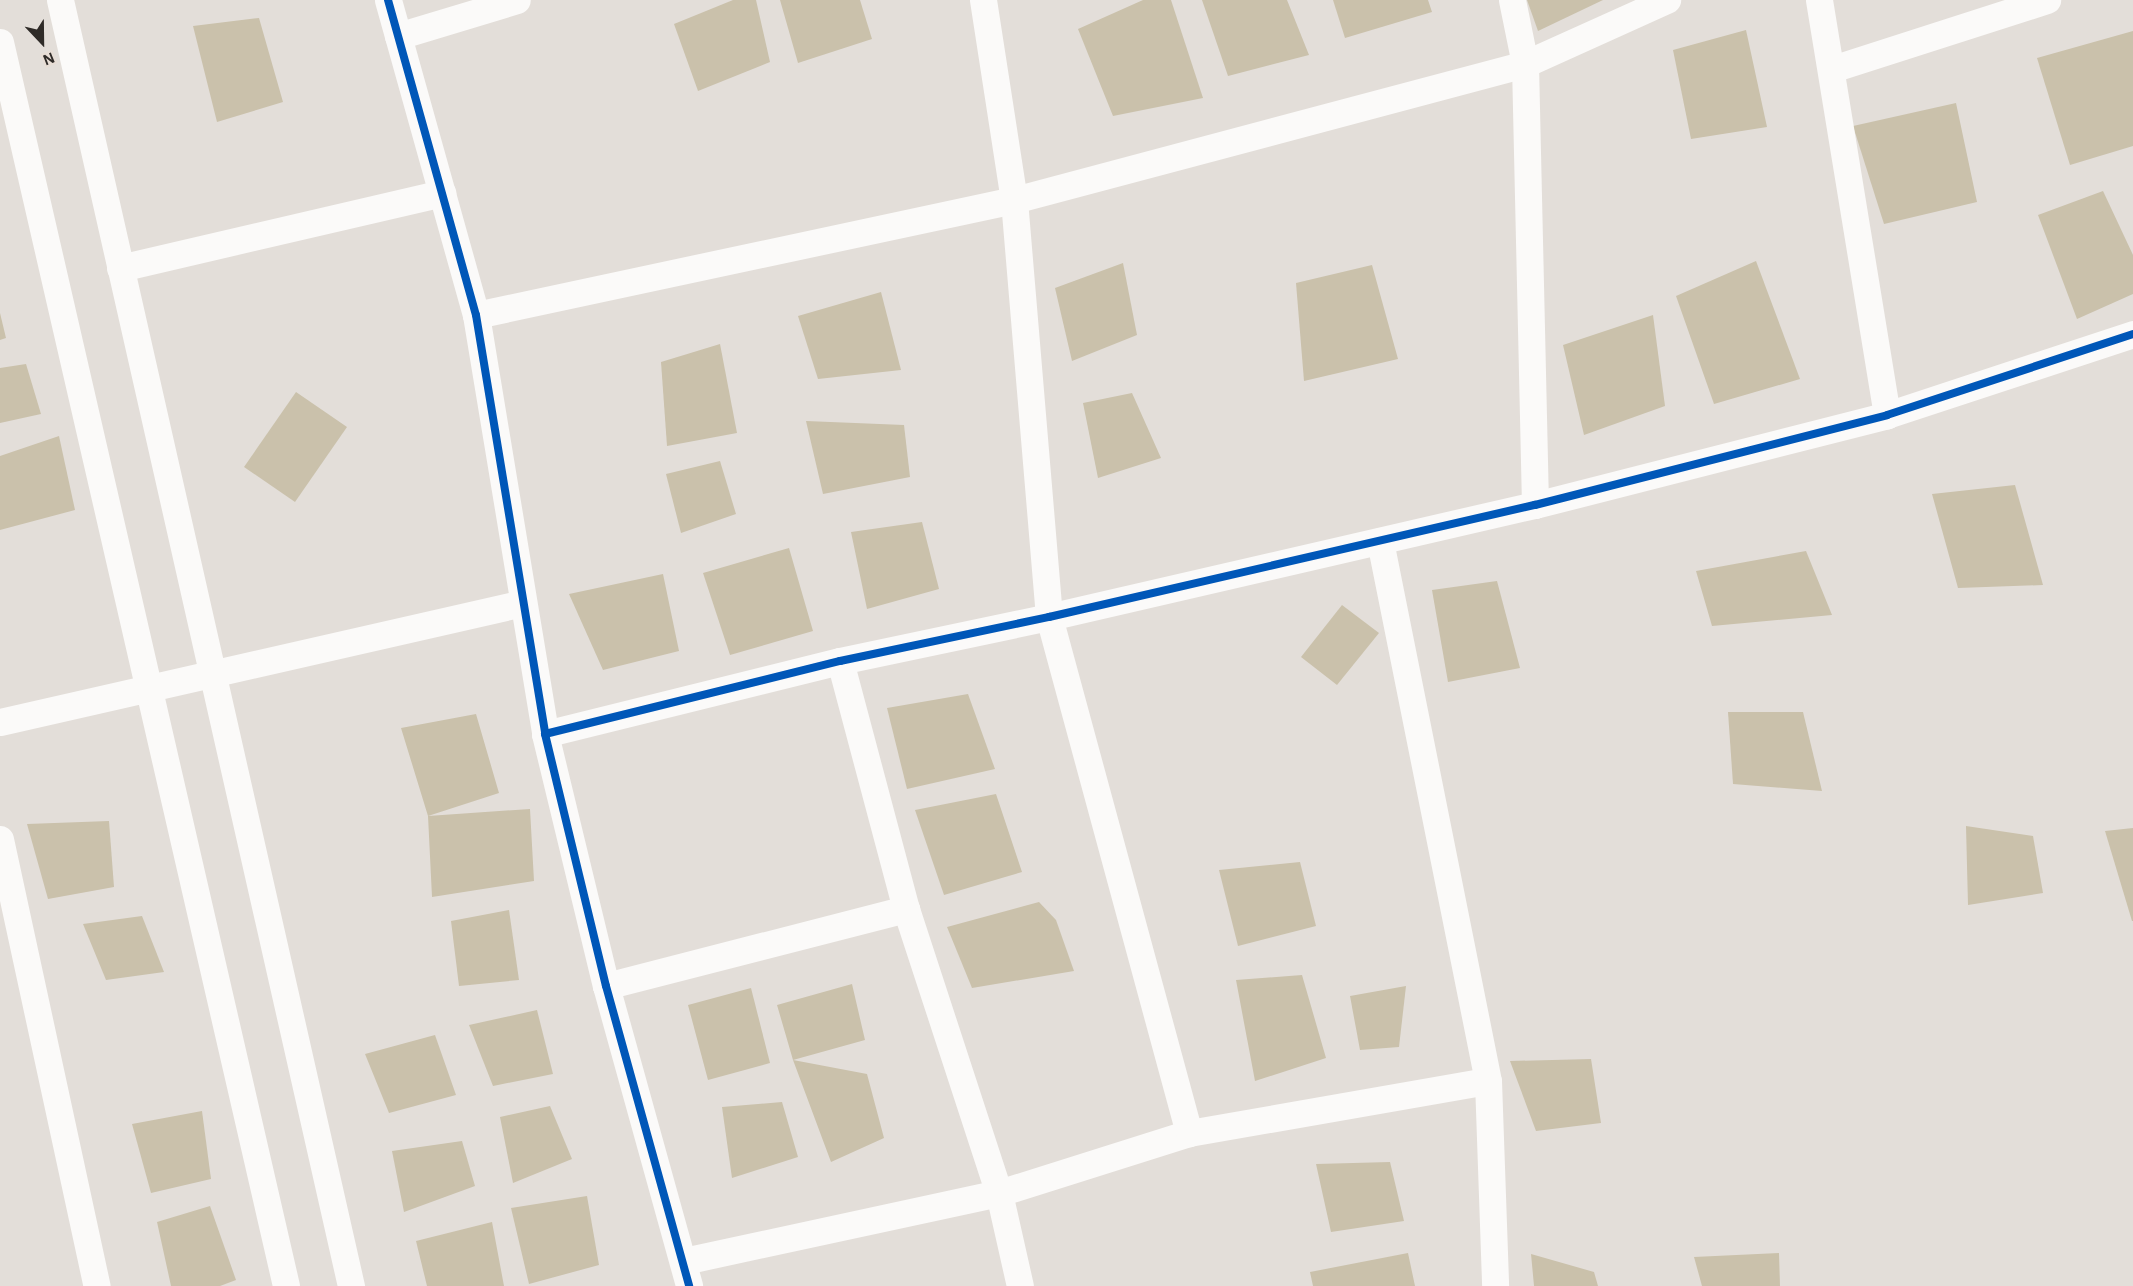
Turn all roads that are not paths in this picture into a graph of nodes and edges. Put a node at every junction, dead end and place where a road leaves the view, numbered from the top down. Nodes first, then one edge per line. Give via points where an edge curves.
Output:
1 (60, 0) edge
2 (388, 0) edge
3 (517, 0) edge
4 (983, 0) edge
5 (1512, 0) edge
6 (1667, 0) edge
7 (1819, 0) edge
8 (2047, 0) edge
9 (398, 36) junction
10 (0, 42) edge
11 (1525, 64) junction
12 (1832, 69) junction
13 (442, 193) junction
14 (1014, 200) junction
15 (120, 268) junction
16 (476, 315) junction
17 (2133, 334) edge
18 (1887, 415) junction
19 (1535, 505) junction
20 (1380, 541) junction
21 (523, 603) junction
22 (1049, 617) junction
23 (840, 661) junction
24 (212, 674) junction
25 (148, 688) junction
26 (0, 722) edge
27 (545, 734) junction
28 (0, 839) edge
29 (906, 909) junction
30 (606, 986) junction
31 (1488, 1081) junction
32 (1189, 1133) junction
33 (999, 1193) junction
34 (686, 1274) edge
35 (97, 1286) edge
36 (286, 1286) edge
37 (351, 1286) edge
38 (1020, 1286) edge
39 (1495, 1286) edge

1 - 15 street
2 - 9 street
3 - 9 street
4 - 14 street
5 - 11 street
6 - 11 street
7 - 12 street
8 - 12 street
9 - 13 street
10 - 25 street
11 - 14 street
11 - 19 street
12 - 18 street
13 - 15 street
13 - 16 street
14 - 16 street
14 - 22 street
15 - 24 street
16 - 21 street
17 - 18 street
18 - 19 street
19 - 20 street
20 - 22 street
20 - 31 street
21 - 24 street
21 - 27 street
22 - 23 street
22 - 32 street
23 - 27 street
23 - 29 street
24 - 25 street
24 - 37 street
25 - 26 street
25 - 36 street
27 - 30 street
28 - 35 street
29 - 30 street
29 - 33 street
30 - 34 street
31 - 32 street
31 - 39 street
32 - 33 street
33 - 34 street
33 - 38 street

